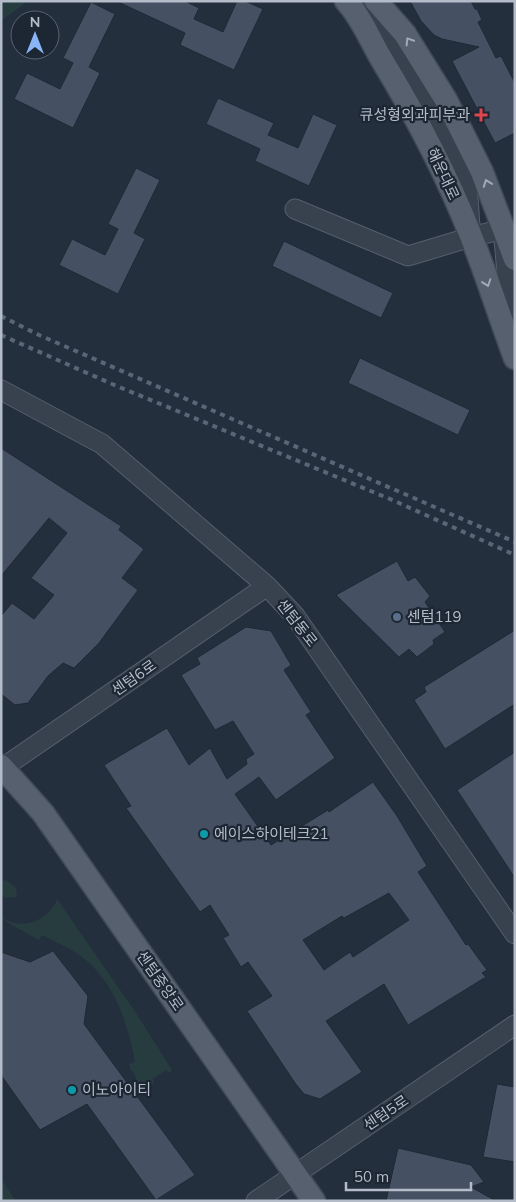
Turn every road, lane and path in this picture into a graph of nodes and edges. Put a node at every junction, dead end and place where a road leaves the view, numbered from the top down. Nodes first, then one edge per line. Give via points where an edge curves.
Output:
1 (376, 1) edge
2 (351, 6) edge
3 (296, 209) dead end
4 (503, 229) junction
5 (471, 237) junction
6 (515, 259) edge
7 (515, 311) edge
8 (515, 358) edge
9 (1, 390) edge
10 (267, 586) junction
11 (2, 768) edge
12 (515, 934) edge
13 (515, 1025) edge
14 (296, 1174) junction
15 (256, 1201) edge
16 (314, 1201) edge

4 -> 1 main road via 482,172 446,100 405,34
2 - 5 main road, 해운대로 via 408,103 440,165
3 - 5 street via 408,256
4 - 5 street
4 - 6 main road
4 - 7 street via 509,295
5 -> 8 main road, 해운대로
9 - 10 street, 센텀동로 via 102,444
10 - 11 street, 센텀6로
10 - 12 street, 센텀동로 via 295,616
11 - 14 main road, 센텀중앙로 via 43,813
13 - 14 street, 센텀5로
14 - 15 street, 센텀5로
14 - 16 main road, 센텀중앙로

